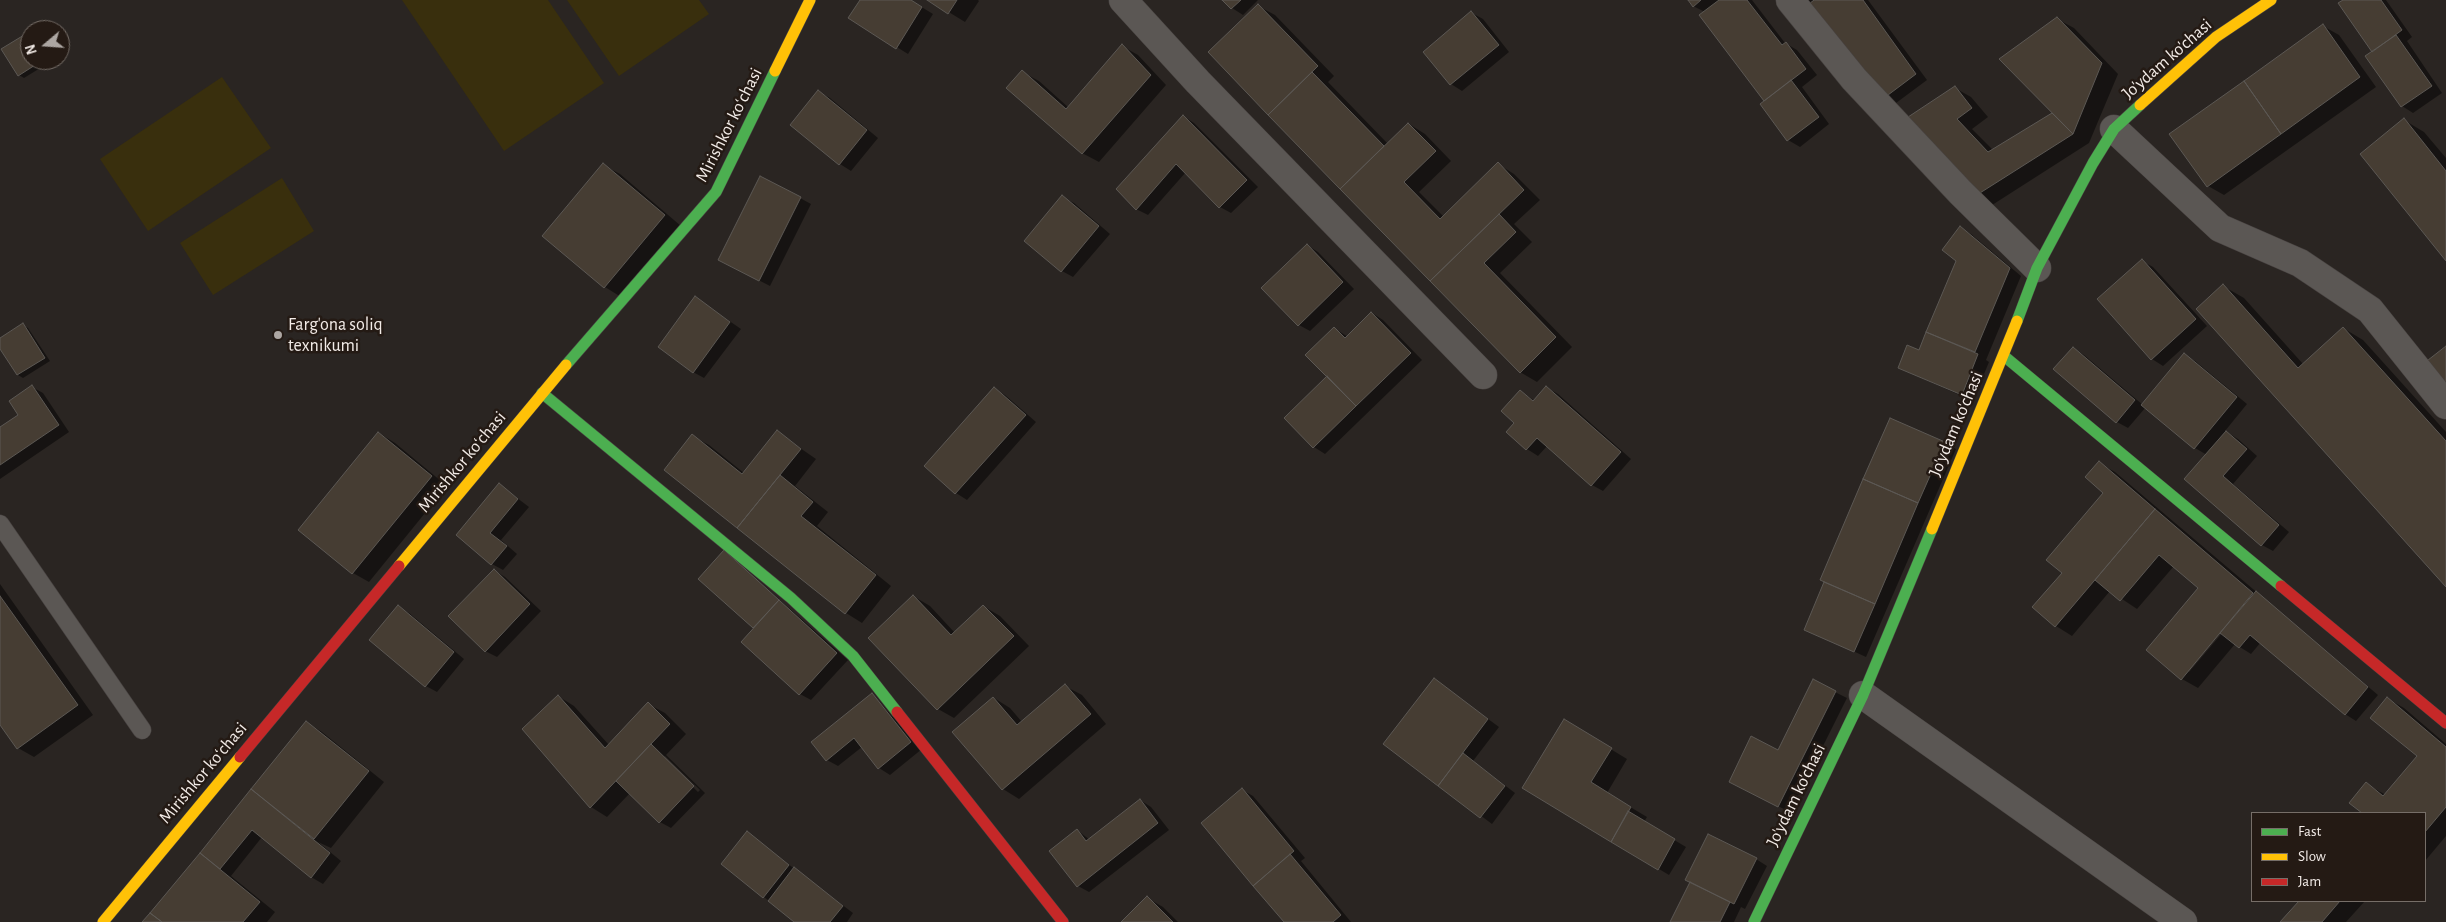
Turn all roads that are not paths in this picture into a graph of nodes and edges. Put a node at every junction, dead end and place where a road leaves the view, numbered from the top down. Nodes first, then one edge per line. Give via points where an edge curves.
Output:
1 (1123, 0) edge
2 (1790, 0) edge
3 (2271, 0) edge
4 (805, 2) edge
5 (2114, 129) junction
6 (2037, 268) junction
7 (2004, 356) junction
8 (1483, 375) dead end
9 (542, 393) junction
10 (2446, 405) edge
11 (0, 524) edge
12 (1863, 694) junction
13 (2446, 723) edge
14 (142, 730) dead end
15 (103, 922) edge
16 (1063, 922) edge
17 (1754, 922) edge
18 (2183, 922) edge

1 - 8 street via 1198,82
2 - 6 street via 1854,79
3 - 5 street, Jo'ydam ko'chasi via 2216,37
4 - 9 street, Mirishkor koʻchasi via 716,192
5 - 6 street, Jo'ydam ko'chasi
5 - 10 street via 2220,228 2300,263 2370,310
6 - 7 street, Jo'ydam ko'chasi
7 - 12 street, Jo'ydam ko'chasi
7 - 13 street
9 - 15 street, Mirishkor koʻchasi
9 - 16 street via 791,598 853,656
11 - 14 lane
12 - 17 street, Jo'ydam ko'chasi
12 - 18 street

